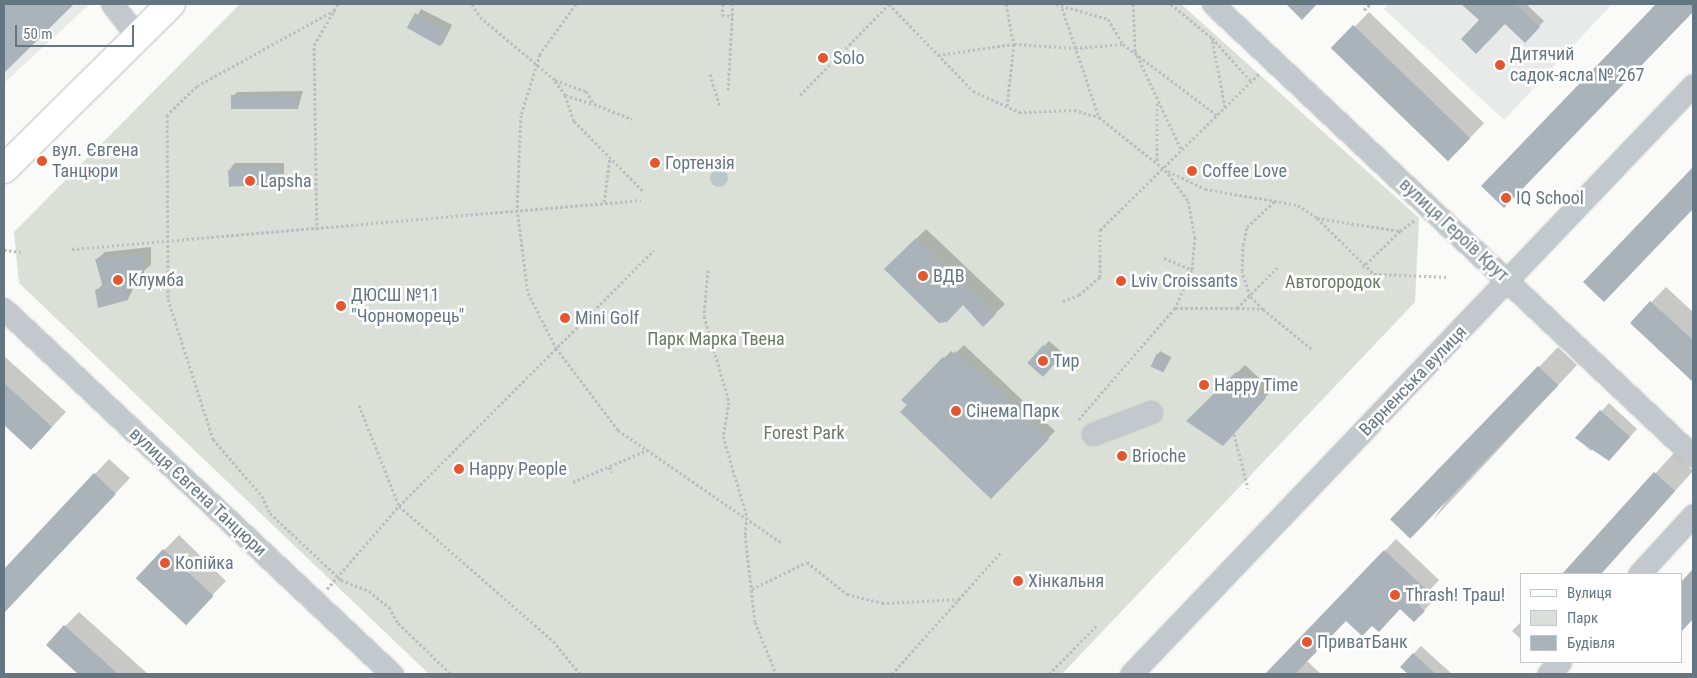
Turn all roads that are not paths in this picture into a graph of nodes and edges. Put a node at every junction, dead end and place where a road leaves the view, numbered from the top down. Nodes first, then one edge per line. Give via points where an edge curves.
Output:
1 (112, 4) edge
2 (171, 4) edge
3 (1214, 4) edge
4 (138, 37) junction
5 (1693, 85) edge
6 (4, 169) edge
7 (1509, 281) junction
8 (4, 309) edge
9 (1151, 412) dead end
10 (1086, 427) road end
11 (1693, 456) edge
12 (1693, 515) edge
13 (1640, 573) edge
14 (1559, 663) edge
15 (392, 674) edge
16 (1131, 674) edge
17 (1548, 674) edge

1 - 4 street
2 - 4 main road
3 - 7 street, вулиця Героїв Крут
4 - 6 main road
5 - 7 street, Варненська вулиця
7 - 11 street, вулиця Героїв Крут
7 - 16 street, Варненська вулиця
8 - 15 street, вулиця Євгена Танцюри
9 - 10 street
12 - 13 street
14 - 17 street

